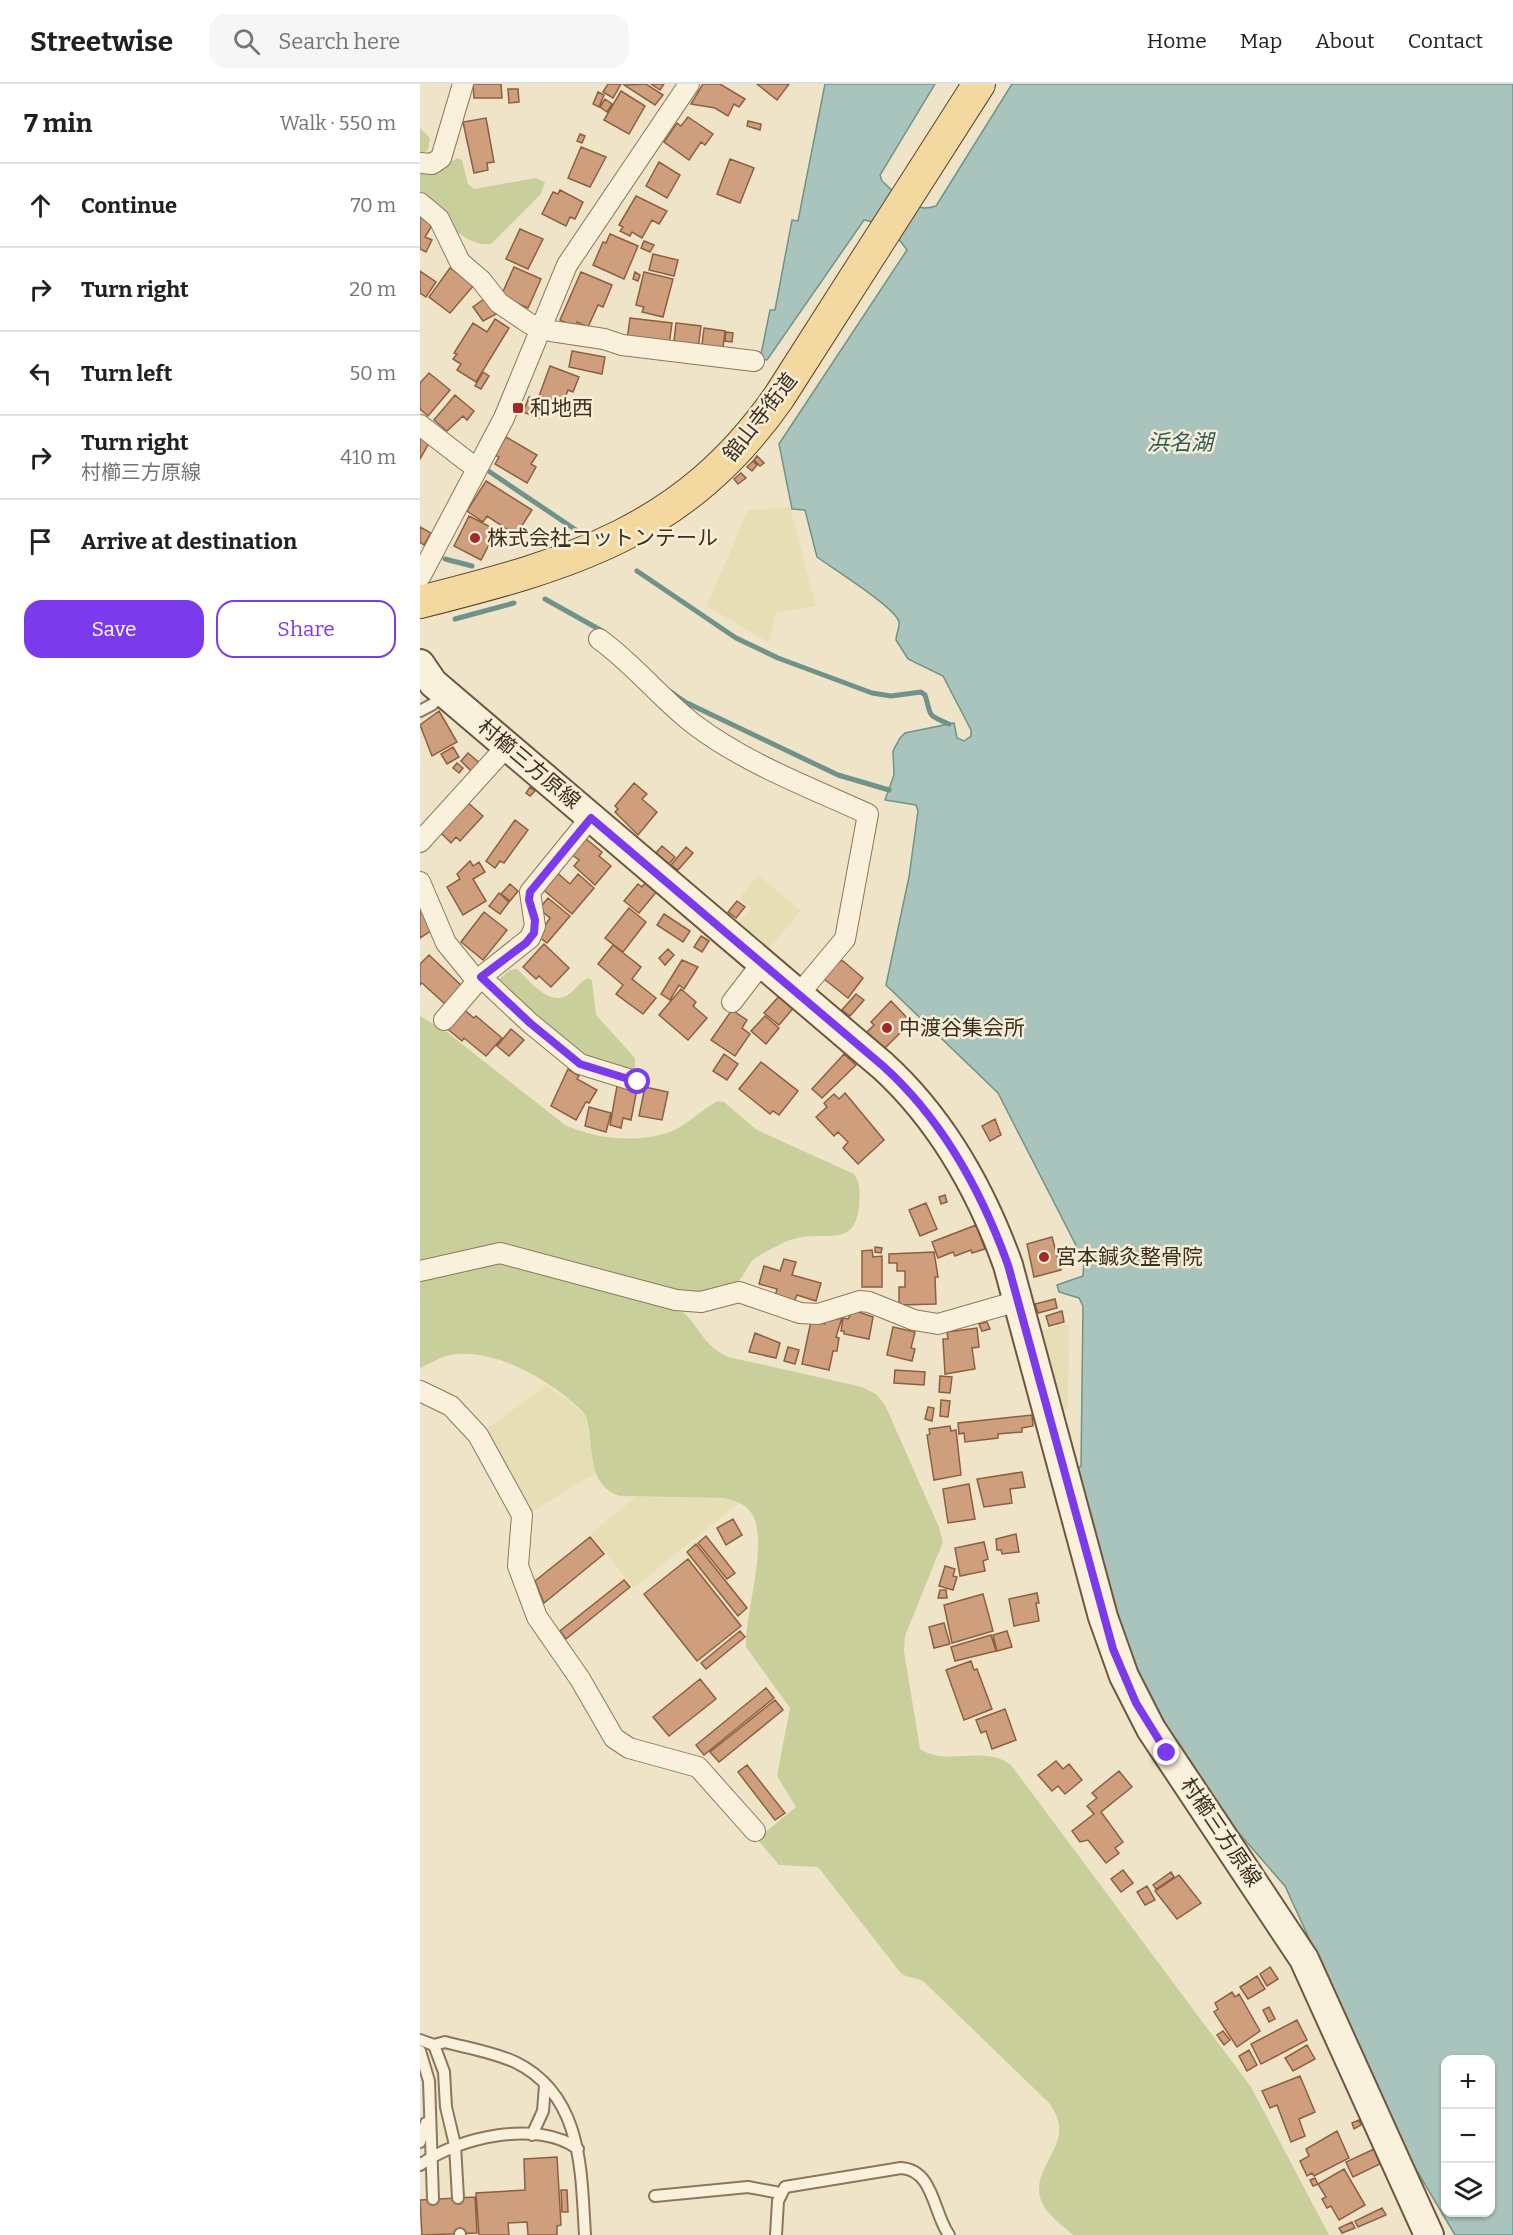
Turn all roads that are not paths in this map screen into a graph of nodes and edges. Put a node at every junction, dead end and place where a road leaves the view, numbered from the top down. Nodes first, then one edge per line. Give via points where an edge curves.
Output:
1 (463, 84) edge
2 (689, 84) edge
3 (979, 84) edge
4 (420, 163) edge
5 (420, 203) edge
6 (540, 328) junction
7 (754, 361) dead end
8 (420, 425) edge
9 (477, 469) junction
10 (420, 577) edge
11 (420, 602) edge
12 (599, 639) dead end
13 (420, 664) edge
14 (444, 692) junction
15 (420, 711) edge
16 (507, 746) junction
17 (591, 818) junction
18 (420, 842) edge
19 (420, 882) edge
20 (762, 963) junction
21 (479, 979) junction
22 (799, 994) junction
23 (732, 1002) dead end
24 (444, 1020) dead end
25 (638, 1082) dead end
26 (420, 1271) edge
27 (1018, 1301) junction
28 (420, 1391) edge
29 (755, 1831) dead end
30 (420, 2040) edge
31 (434, 2045) junction
32 (420, 2051) edge
33 (545, 2085) junction
34 (428, 2116) junction
35 (532, 2135) junction
36 (420, 2142) edge
37 (455, 2145) junction
38 (578, 2149) junction
39 (431, 2157) junction
40 (420, 2165) edge
41 (780, 2193) junction
42 (655, 2196) dead end
43 (458, 2198) dead end
44 (433, 2199) dead end
45 (947, 2234) edge
46 (585, 2235) edge
47 (776, 2235) edge
48 (1429, 2235) edge

1 - 4 street via 441,158 432,164
2 - 6 street via 574,254
3 - 11 main road, 舘山寺街道 via 762,422 702,485 654,520 596,549
5 - 6 street via 440,219 464,267 481,280 499,303
6 - 7 street via 622,345
6 - 9 street via 504,418
8 - 9 street
9 - 10 street
12 - 22 street via 697,727 758,754 868,814 845,939
13 - 14 main road, 村櫛三方原線
14 - 15 lane
14 - 16 main road, 村櫛三方原線
16 - 17 main road, 村櫛三方原線
16 - 18 street
17 - 20 main road, 村櫛三方原線
17 - 21 street via 530,892 535,926 530,938
19 - 21 street via 446,943
20 - 22 main road, 村櫛三方原線
20 - 23 street
21 - 24 street
21 - 25 street via 580,1064
22 - 27 main road, 村櫛三方原線 via 905,1086 942,1132 986,1210
26 - 27 street via 500,1253 676,1300 701,1302 740,1292 800,1313 818,1314 869,1302 926,1323 951,1321
27 - 48 main road, 村櫛三方原線 via 1103,1617 1124,1676 1151,1729 1304,1959
28 - 29 street via 451,1406 466,1419 484,1445 522,1515 518,1566 537,1617 614,1738 629,1748 698,1767
30 - 31 lane
31 - 33 lane via 445,2042 494,2054 516,2063
31 - 37 lane via 442,2062 446,2107
32 - 34 lane via 428,2069
33 - 35 lane via 543,2111
33 - 38 lane via 567,2114
34 - 36 lane
34 - 39 lane
35 - 37 lane via 484,2137
35 - 38 lane via 556,2136
37 - 39 lane
37 - 43 lane
38 - 46 lane
39 - 40 lane
39 - 44 lane
41 - 42 lane via 748,2187
41 - 45 lane via 793,2184 911,2169 925,2181
41 - 47 lane

